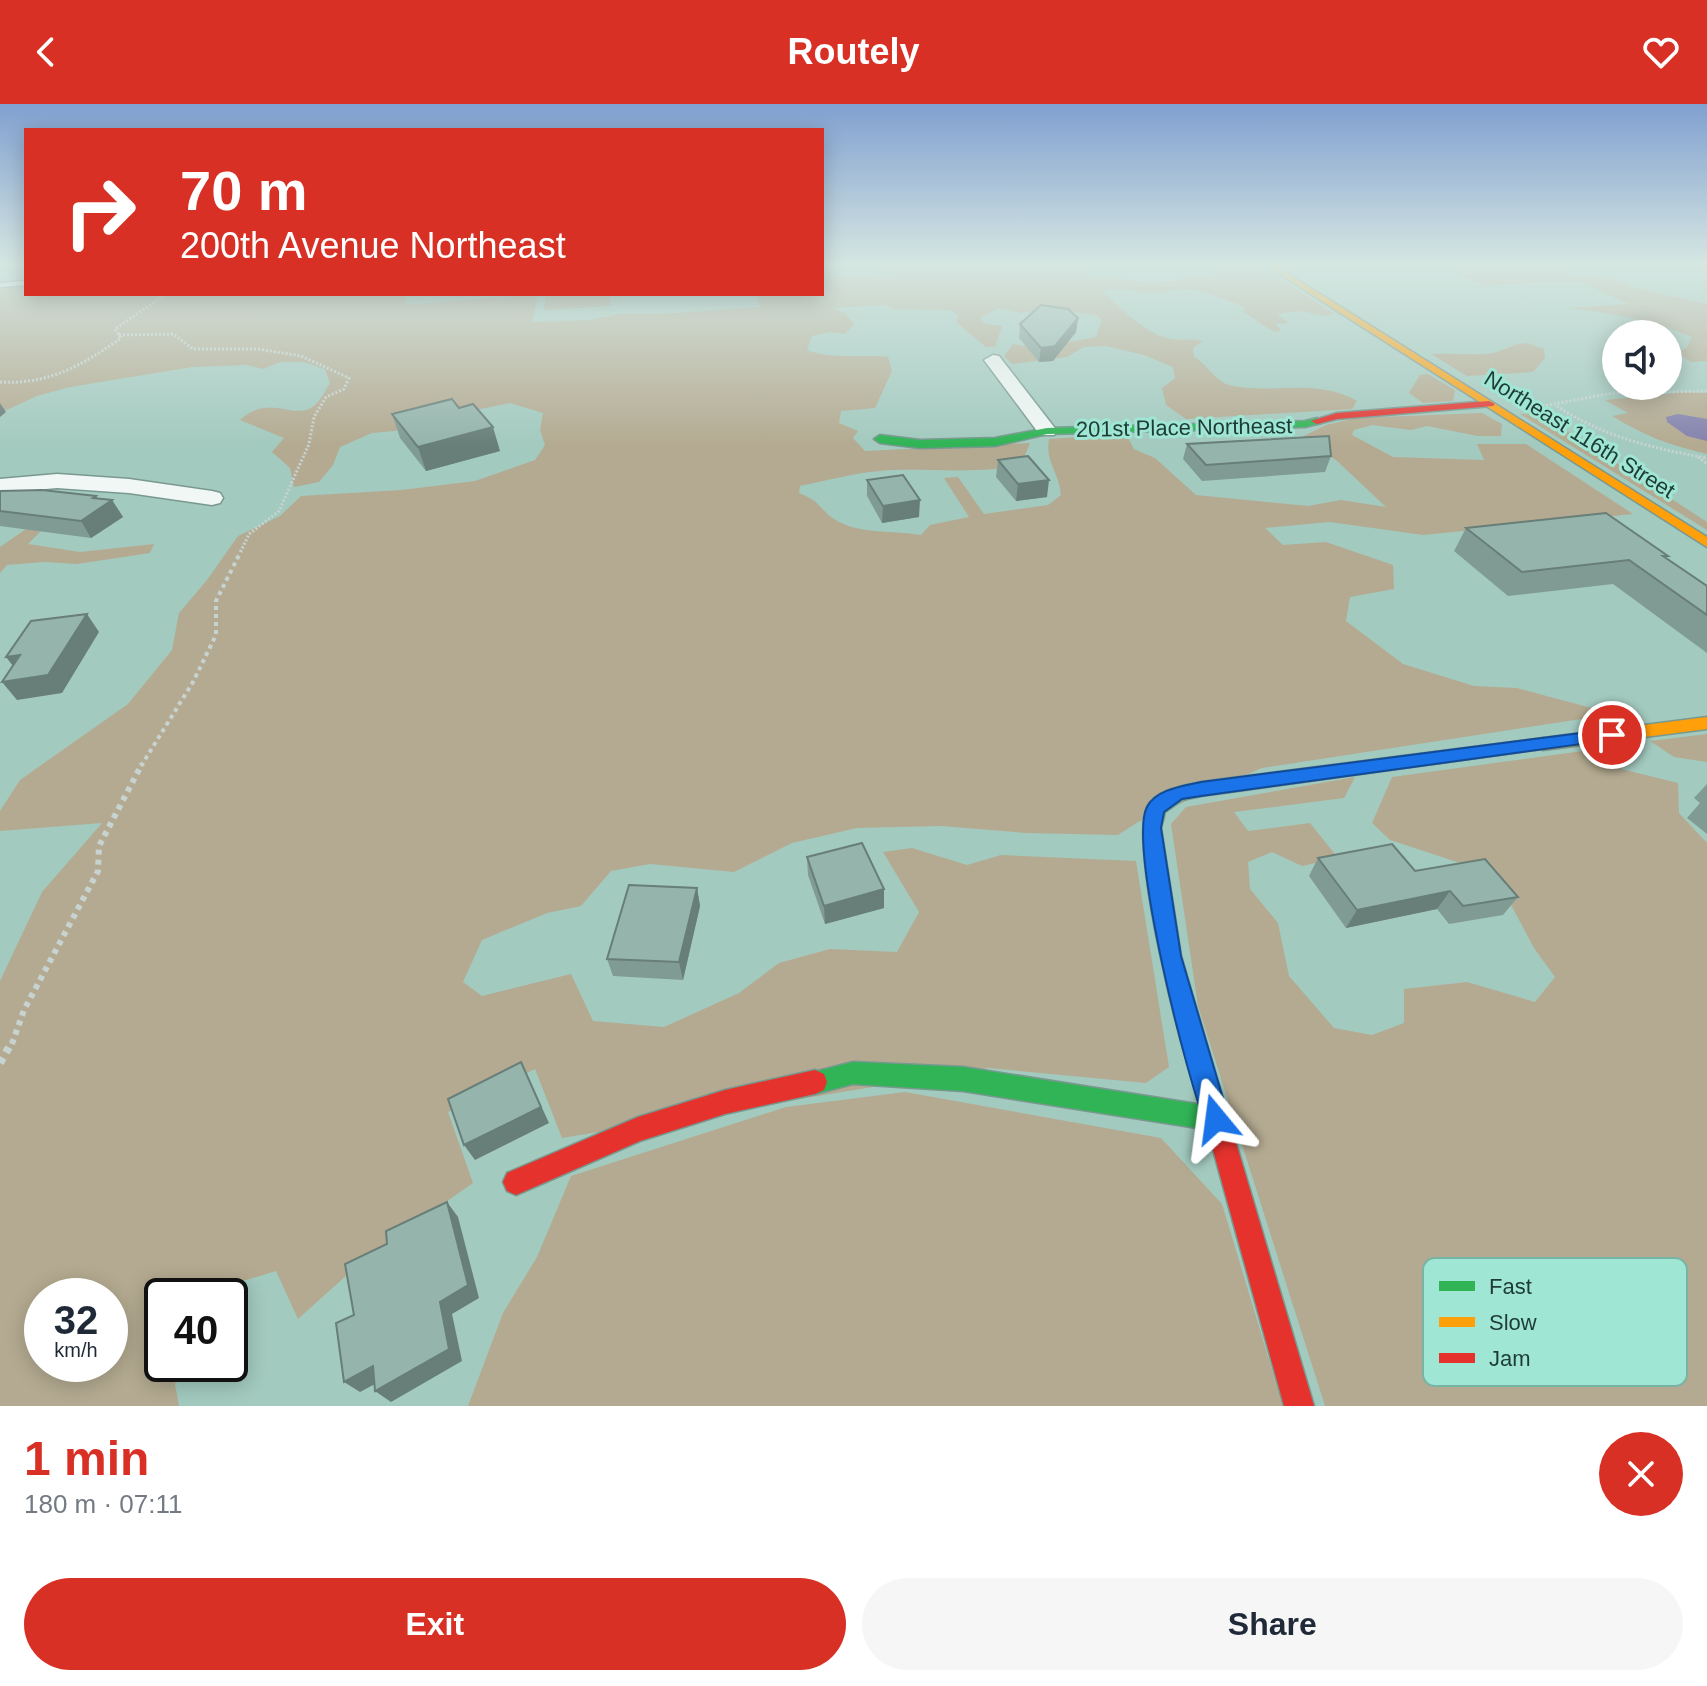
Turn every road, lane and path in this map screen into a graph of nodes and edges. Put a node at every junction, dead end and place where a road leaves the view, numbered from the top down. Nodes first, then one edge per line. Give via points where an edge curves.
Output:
1 (125, 324) edge
2 (1362, 324) edge
3 (142, 334) junction
4 (119, 335) junction
5 (113, 343) junction
6 (993, 360) dead end
7 (0, 382) edge
8 (1707, 391) edge
9 (1489, 404) junction
10 (1047, 431) junction
11 (880, 439) dead end
12 (1697, 456) junction
13 (1707, 458) edge
14 (1707, 464) edge
15 (0, 486) edge
16 (212, 498) dead end
17 (1707, 543) edge
18 (1707, 723) edge
19 (0, 1063) edge
20 (1216, 1119) junction
21 (516, 1182) dead end
22 (1299, 1406) edge

1 - 4 path via 115,329
2 - 9 street, Northeast 116th Street
3 - 4 path
3 - 5 path
3 - 19 path via 173,334 193,349 259,349 301,356 349,378 344,389 326,397 314,417 309,444 279,511 249,534 216,601 216,635 99,846 98,871
4 - 5 path
5 - 7 path via 76,370
6 - 10 street
8 - 12 path via 1579,397 1556,405 1611,434
9 - 10 street, 201st Place Northeast via 1337,416 1305,424
9 - 17 street, Northeast 116th Street
10 - 11 street, 201st Place Northeast via 995,442
12 - 13 path
12 - 14 path
15 - 16 street via 57,481
18 - 20 street via 1201,789 1177,794 1156,808 1151,828 1170,956
20 - 21 street via 963,1079 853,1073 725,1102 638,1129
20 - 22 street

